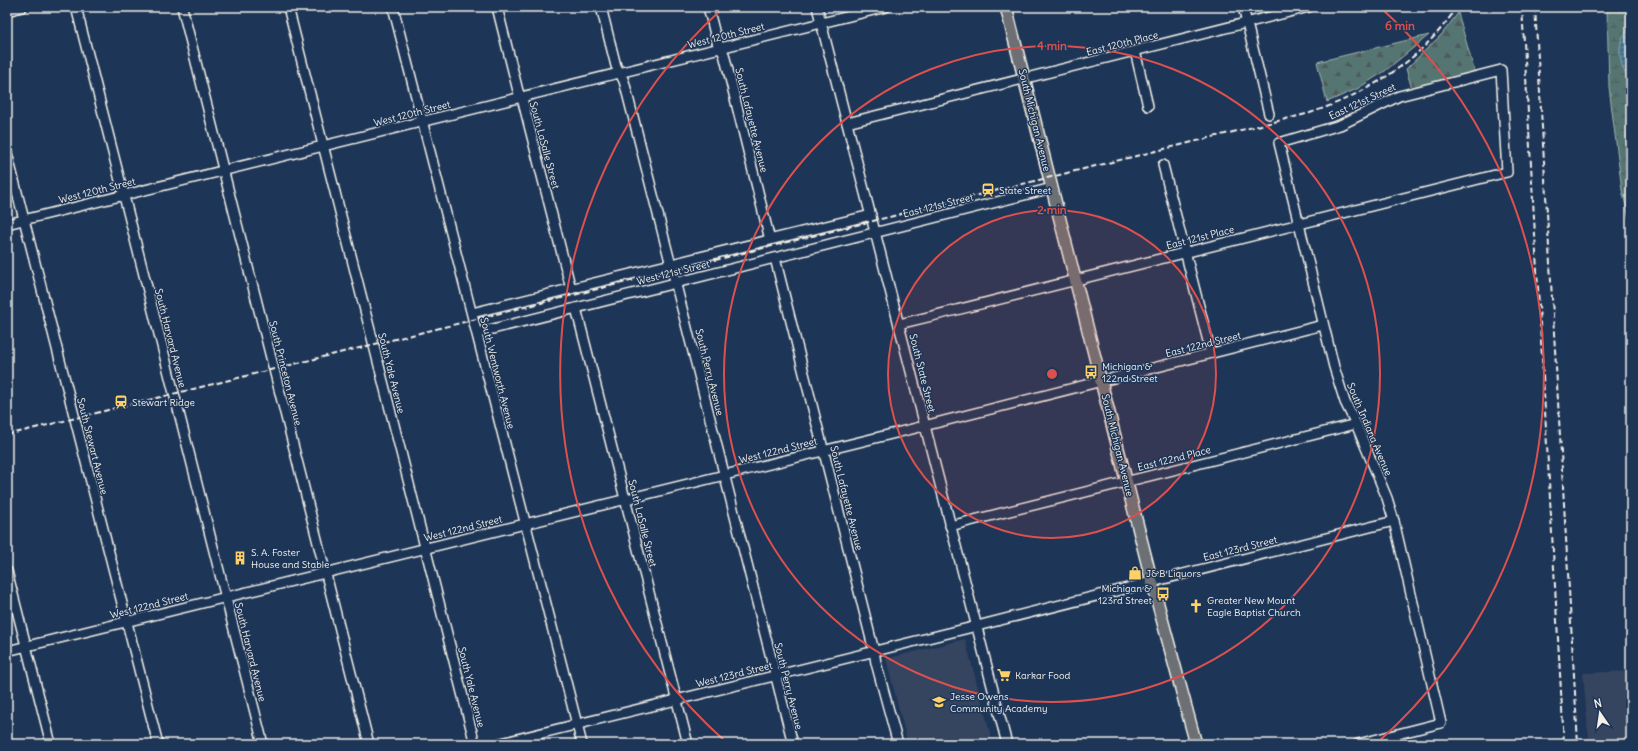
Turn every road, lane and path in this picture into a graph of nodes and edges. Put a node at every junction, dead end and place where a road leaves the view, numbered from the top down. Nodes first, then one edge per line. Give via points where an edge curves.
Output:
1 (22, 7) edge
2 (76, 7) edge
3 (182, 7) edge
4 (288, 7) edge
5 (393, 7) edge
6 (497, 7) edge
7 (601, 7) edge
8 (708, 7) edge
9 (818, 7) edge
10 (886, 7) edge
11 (1006, 7) edge
12 (1243, 7) edge
13 (1309, 7) edge
14 (7, 11) edge
15 (822, 23) junction
16 (1247, 23) junction
17 (720, 48) junction
18 (1135, 52) junction
19 (620, 73) junction
20 (1024, 79) junction
21 (521, 97) junction
22 (1148, 106) dead end
23 (1269, 114) dead end
24 (423, 122) junction
25 (847, 124) junction
26 (1279, 143) joint
27 (323, 146) junction
28 (7, 153) edge
29 (1163, 165) dead end
30 (224, 170) junction
31 (1507, 172) joint
32 (1052, 188) junction
33 (124, 195) junction
34 (871, 215) junction
35 (24, 220) junction
36 (7, 224) edge
37 (1299, 224) junction
38 (875, 233) junction
39 (770, 240) junction
40 (1185, 252) junction
41 (775, 258) junction
42 (671, 264) junction
43 (1076, 280) junction
44 (676, 283) junction
45 (571, 289) junction
46 (576, 308) junction
47 (472, 313) junction
48 (899, 324) junction
49 (1323, 325) junction
50 (476, 333) junction
51 (1211, 353) junction
52 (1102, 381) junction
53 (1356, 424) junction
54 (925, 425) junction
55 (824, 450) junction
56 (724, 475) junction
57 (1127, 481) junction
58 (625, 499) junction
59 (1394, 521) junction
60 (525, 524) junction
61 (950, 526) junction
62 (425, 548) junction
63 (7, 571) edge
64 (326, 573) junction
65 (1152, 582) junction
66 (226, 597) junction
67 (126, 622) junction
68 (976, 626) junction
69 (26, 646) junction
70 (7, 651) edge
71 (874, 651) junction
72 (775, 676) junction
73 (677, 700) junction
74 (576, 724) junction
75 (51, 744) edge
76 (158, 744) edge
77 (263, 744) edge
78 (369, 744) edge
79 (475, 744) edge
80 (497, 744) edge
81 (582, 744) edge
82 (688, 744) edge
83 (793, 744) edge
84 (898, 744) edge
85 (1007, 744) edge
86 (1196, 744) edge
87 (1358, 744) edge

1 - 14 street
2 - 33 street, South Harvard Avenue
3 - 30 street, South Princeton Avenue
4 - 27 street, South Yale Avenue
5 - 24 street, South Wentworth Avenue
6 - 21 street, South LaSalle Street
7 - 19 street, South Perry Avenue
8 - 17 street, South Lafayette Avenue
9 - 15 street, South State Street
10 - 15 street, West 120th Street
11 - 20 main road, South Michigan Avenue
12 - 16 street
13 - 16 street, East 120th Place
15 - 17 street, West 120th Street
15 - 25 street, South State Street
16 - 18 street, East 120th Place
16 - 23 street
17 - 19 street, West 120th Street
17 - 39 street, South Lafayette Avenue via 724,54
18 - 20 street, East 120th Place
18 - 22 street
19 - 21 street, West 120th Street
19 - 42 street, South Perry Avenue
20 - 25 street, East 120th Place
20 - 32 main road, South Michigan Avenue
21 - 24 street, West 120th Street
21 - 45 street, South LaSalle Street
24 - 27 street, West 120th Street
24 - 47 street, South Wentworth Avenue
25 - 34 street, South State Street
26 - 31 street, East 121st Street via 1340,125 1399,96 1501,70
26 - 37 street, South Indiana Avenue
27 - 30 street, West 120th Street
27 - 62 street, South Yale Avenue
28 - 35 street, South Stewart Avenue
29 - 40 street
30 - 33 street, West 120th Street
30 - 64 street, South Princeton Avenue
31 - 37 street, East 121st Place
32 - 38 street, East 121st Street
32 - 43 main road, South Michigan Avenue
33 - 35 street, West 120th Street
33 - 66 street, South Harvard Avenue
34 - 38 street, South State Street
34 - 39 street, West 121st Street
35 - 36 street, West 120th Street
35 - 67 street, South Stewart Avenue
37 - 40 street, East 121st Place
37 - 49 street, South Indiana Avenue
38 - 41 street, West 121st Street
38 - 48 street, South State Street
39 - 42 street, West 121st Street
40 - 43 street, East 121st Place
40 - 51 street
41 - 44 street, West 121st Street
41 - 55 street, South Lafayette Avenue
42 - 44 street, South Perry Avenue
42 - 45 street, West 121st Street
43 - 48 street, East 121st Place
43 - 52 main road, South Michigan Avenue
44 - 46 street, West 121st Street
44 - 56 street, South Perry Avenue
45 - 47 street, West 121st Street
46 - 50 street, West 121st Street
46 - 58 street, South LaSalle Street
47 - 50 street, South Wentworth Avenue
48 - 54 street, South State Street
49 - 51 street, East 122nd Street
49 - 53 street, South Indiana Avenue via 1334,367
50 - 60 street, South Wentworth Avenue
51 - 52 street, East 122nd Street
52 - 54 street, East 122nd Street
52 - 57 main road, South Michigan Avenue
53 - 57 street, East 122nd Place
53 - 59 street, South Indiana Avenue
54 - 55 street, West 122nd Street
54 - 61 street, South State Street
55 - 56 street, West 122nd Street
55 - 71 street, South Lafayette Avenue
56 - 58 street, West 122nd Street
56 - 72 street, South Perry Avenue
57 - 61 street, East 122nd Place
57 - 65 main road, South Michigan Avenue
58 - 60 street, West 122nd Street
58 - 73 street, South LaSalle Street
59 - 65 street, East 123rd Street
59 - 87 street, South Indiana Avenue via 1441,723
60 - 62 street, West 122nd Street
60 - 74 street, South Wentworth Avenue
61 - 68 street, South State Street
62 - 64 street, West 122nd Street
62 - 79 street, South Yale Avenue
63 - 69 street
64 - 66 street, West 122nd Street
64 - 78 street, South Princeton Avenue
65 - 68 street, East 123rd Street
65 - 86 main road, South Michigan Avenue
66 - 67 street, West 122nd Street
66 - 77 street, South Harvard Avenue
67 - 69 street, West 122nd Street
67 - 76 street, South Stewart Avenue
68 - 71 street, West 123rd Street
68 - 85 street, South State Street
69 - 70 street, West 122nd Street
69 - 75 street
71 - 72 street, West 123rd Street
71 - 84 street, South Lafayette Avenue
72 - 73 street, West 123rd Street
72 - 83 street, South Perry Avenue
73 - 74 street, West 123rd Street
73 - 82 street, South LaSalle Street
74 - 80 street, West 123rd Street
74 - 81 street, South Wentworth Avenue

